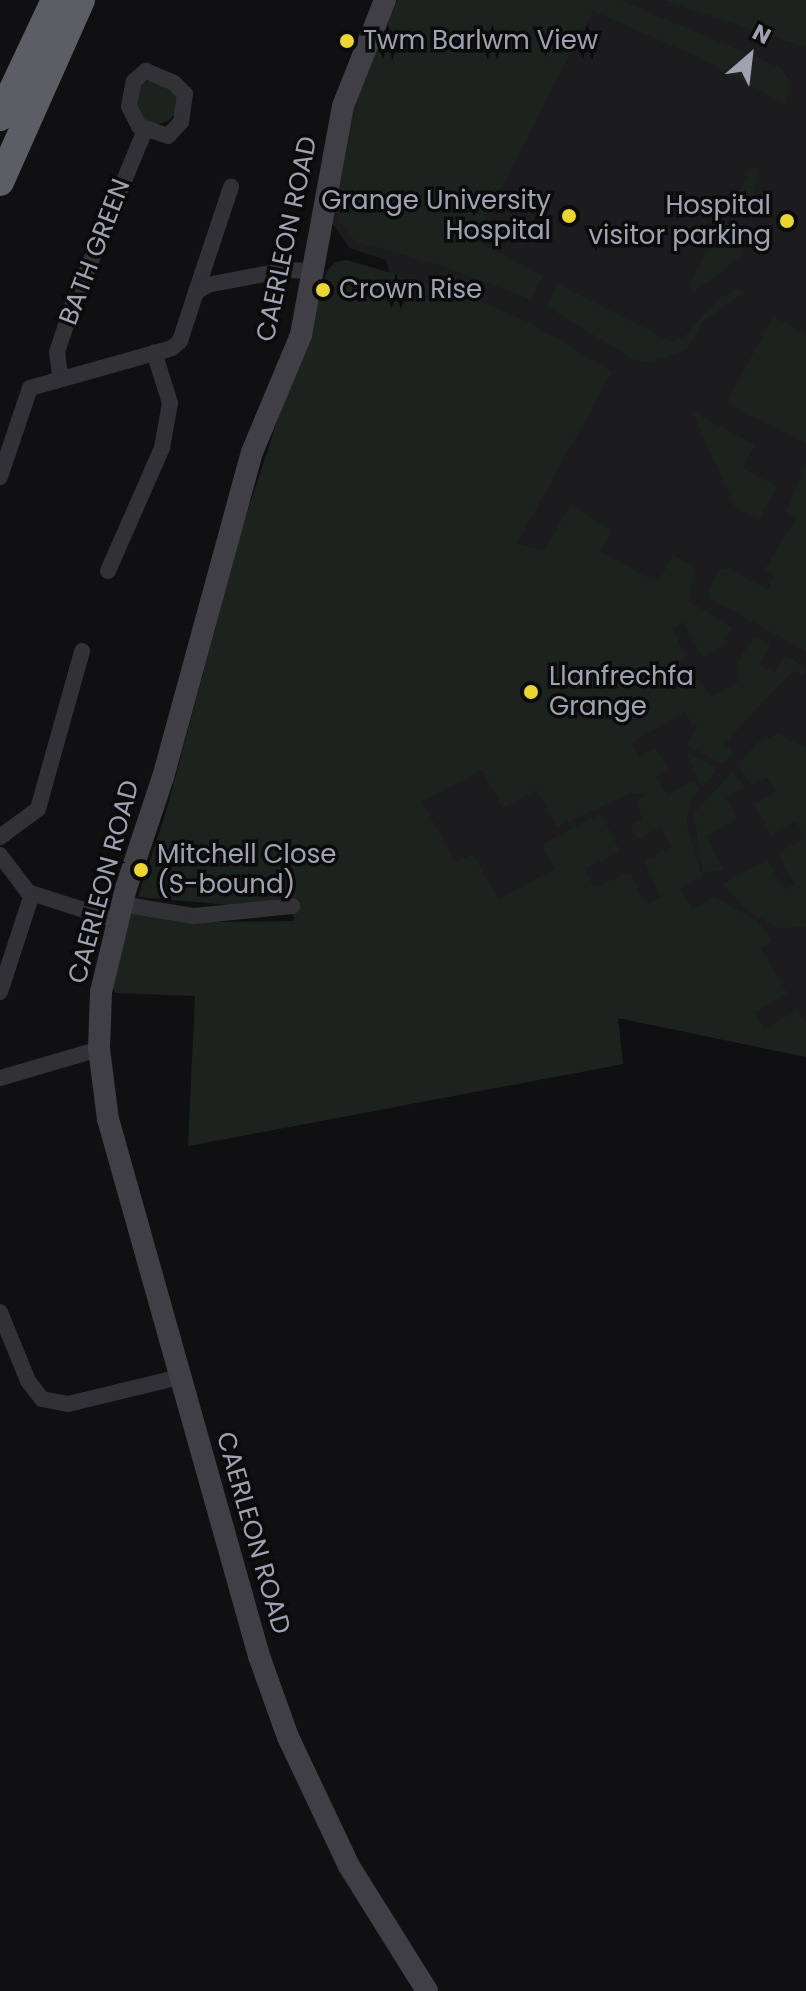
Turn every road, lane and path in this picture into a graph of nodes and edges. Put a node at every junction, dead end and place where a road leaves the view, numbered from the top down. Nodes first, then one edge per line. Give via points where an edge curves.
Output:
1 (55, 0) edge
2 (81, 0) edge
3 (385, 0) edge
4 (0, 117) edge
5 (145, 130) dead end
6 (0, 182) edge
7 (231, 187) dead end
8 (312, 271) junction
9 (196, 292) junction
10 (154, 352) junction
11 (60, 375) junction
12 (0, 477) edge
13 (108, 571) dead end
14 (82, 651) dead end
15 (0, 837) edge
16 (0, 855) edge
17 (32, 894) junction
18 (292, 906) dead end
19 (120, 912) junction
20 (0, 992) edge
21 (99, 1049) junction
22 (0, 1078) edge
23 (0, 1312) edge
24 (180, 1377) junction
25 (427, 1991) edge

1 - 4 highway
2 - 6 highway
3 - 8 main road, CAERLEON ROAD via 343,106
5 - 11 street, BATH GREEN via 72,307 57,352
7 - 9 street
8 - 9 street via 286,270
8 - 19 main road, CAERLEON ROAD via 301,335 252,452
9 - 10 street via 180,341
10 - 11 street
10 - 13 street via 170,403 162,448
11 - 12 street via 30,388
14 - 15 street via 38,809
16 - 17 street
17 - 19 street
17 - 20 street
18 - 19 street via 194,916
19 - 21 main road, CAERLEON ROAD via 101,992
21 - 22 street
21 - 24 main road, CAERLEON ROAD via 108,1119
23 - 24 street via 28,1381 42,1399 68,1404
24 - 25 main road, CAERLEON ROAD via 259,1656 288,1737 349,1866

